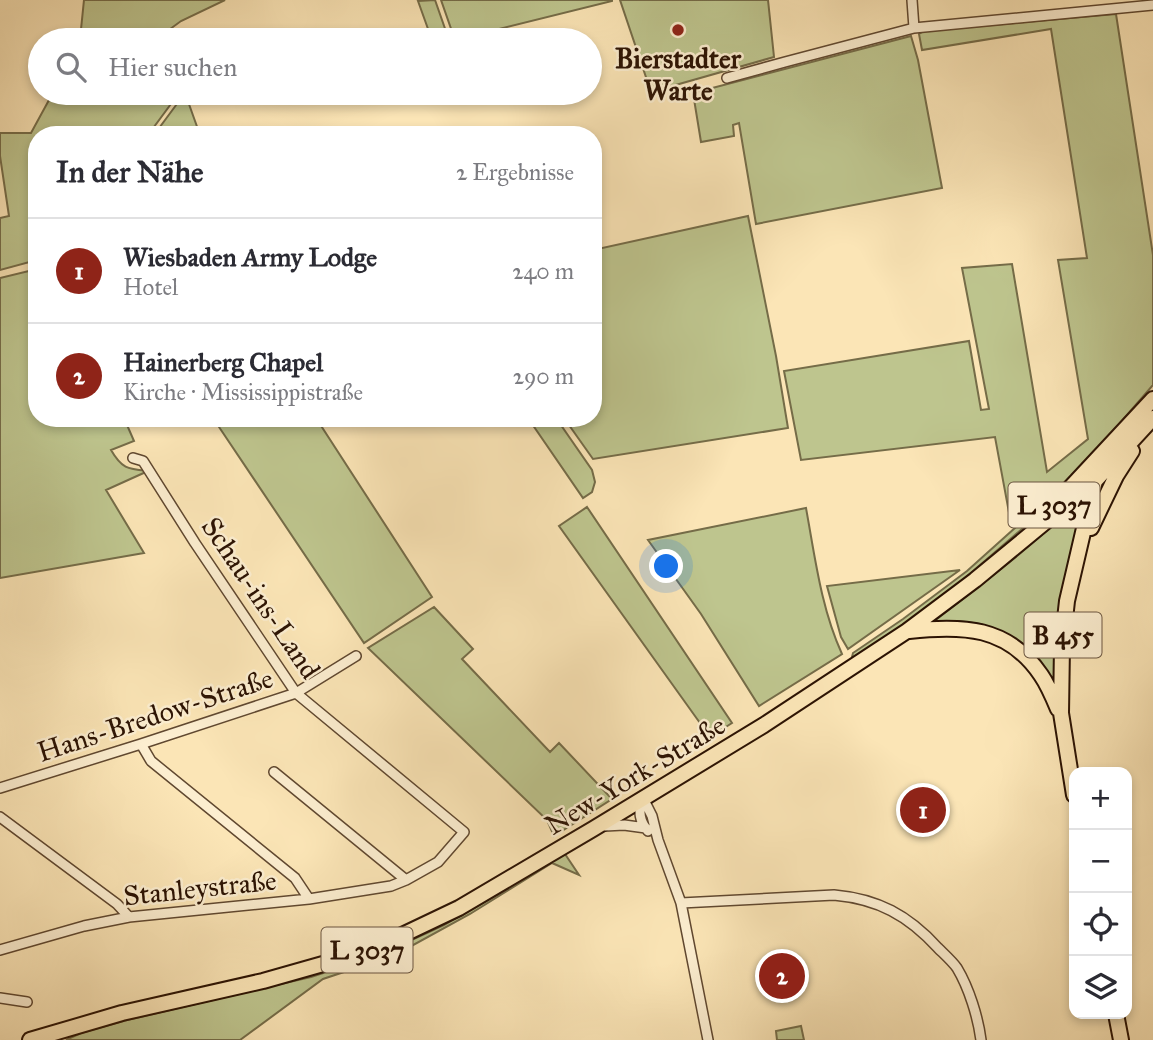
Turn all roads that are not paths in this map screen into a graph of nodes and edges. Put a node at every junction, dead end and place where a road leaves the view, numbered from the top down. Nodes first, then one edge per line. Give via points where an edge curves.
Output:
1 (912, 0) edge
2 (1153, 5) edge
3 (914, 28) junction
4 (727, 79) dead end
5 (1153, 399) edge
6 (1153, 419) edge
7 (1108, 449) junction
8 (133, 458) dead end
9 (1095, 481) junction
10 (1077, 559) junction
11 (1000, 560) junction
12 (907, 631) junction
13 (356, 656) dead end
14 (296, 693) junction
15 (1061, 713) junction
16 (141, 744) junction
17 (1070, 767) edge
18 (274, 772) dead end
19 (0, 788) edge
20 (642, 799) junction
21 (0, 817) edge
22 (646, 828) junction
23 (593, 829) junction
24 (464, 832) joint
25 (658, 840) junction
26 (406, 880) junction
27 (309, 899) junction
28 (681, 903) junction
29 (129, 917) junction
30 (0, 950) edge
31 (0, 998) edge
32 (27, 1002) dead end
33 (1117, 1019) edge
34 (65, 1030) junction
35 (30, 1040) edge
36 (43, 1040) edge
37 (708, 1040) edge
38 (981, 1040) edge
39 (1121, 1040) edge

1 - 3 street
2 - 3 street
3 - 4 street
5 - 7 main road, B 455
6 - 9 main road, New-York-Straße / L 3037
6 - 10 main road, B 455 via 1116,476
7 - 9 main road, B 455
7 - 11 main road, L 3037
8 - 14 street, Schau-ins-Land via 143,461
9 - 10 main road, B 455
9 - 11 main road, New-York-Straße / L 3037
10 - 15 main road, B 455 via 1062,646
11 - 12 main road, New-York-Straße / L 3037
12 - 15 main road via 964,628 1008,643 1042,676
12 - 20 main road, New-York-Straße / L 3037
13 - 14 street, Hans-Bredow-Straße
14 - 16 street, Hans-Bredow-Straße
14 - 24 street, Schau-ins-Land
15 - 17 main road, B 455
16 - 19 street, Hans-Bredow-Straße
16 - 27 street via 151,761 295,878
18 - 26 street
20 - 22 street via 641,821
20 - 23 main road, New-York-Straße / L 3037
20 - 25 street
21 - 29 street
22 - 23 street via 615,825
22 - 25 street
23 - 34 main road, New-York-Straße / L 3037 via 459,908 363,951
24 - 26 street, Stanleystraße via 438,862
25 - 28 street
26 - 27 street, Stanleystraße
27 - 29 street, Stanleystraße
28 - 37 street
28 - 38 street via 834,895 855,897 890,910 918,926 956,967
29 - 30 street, Stanleystraße
31 - 32 street
33 - 39 main road
34 - 35 main road, New-York-Straße / L 3037
34 - 36 main road, New-York-Straße / L 3037

